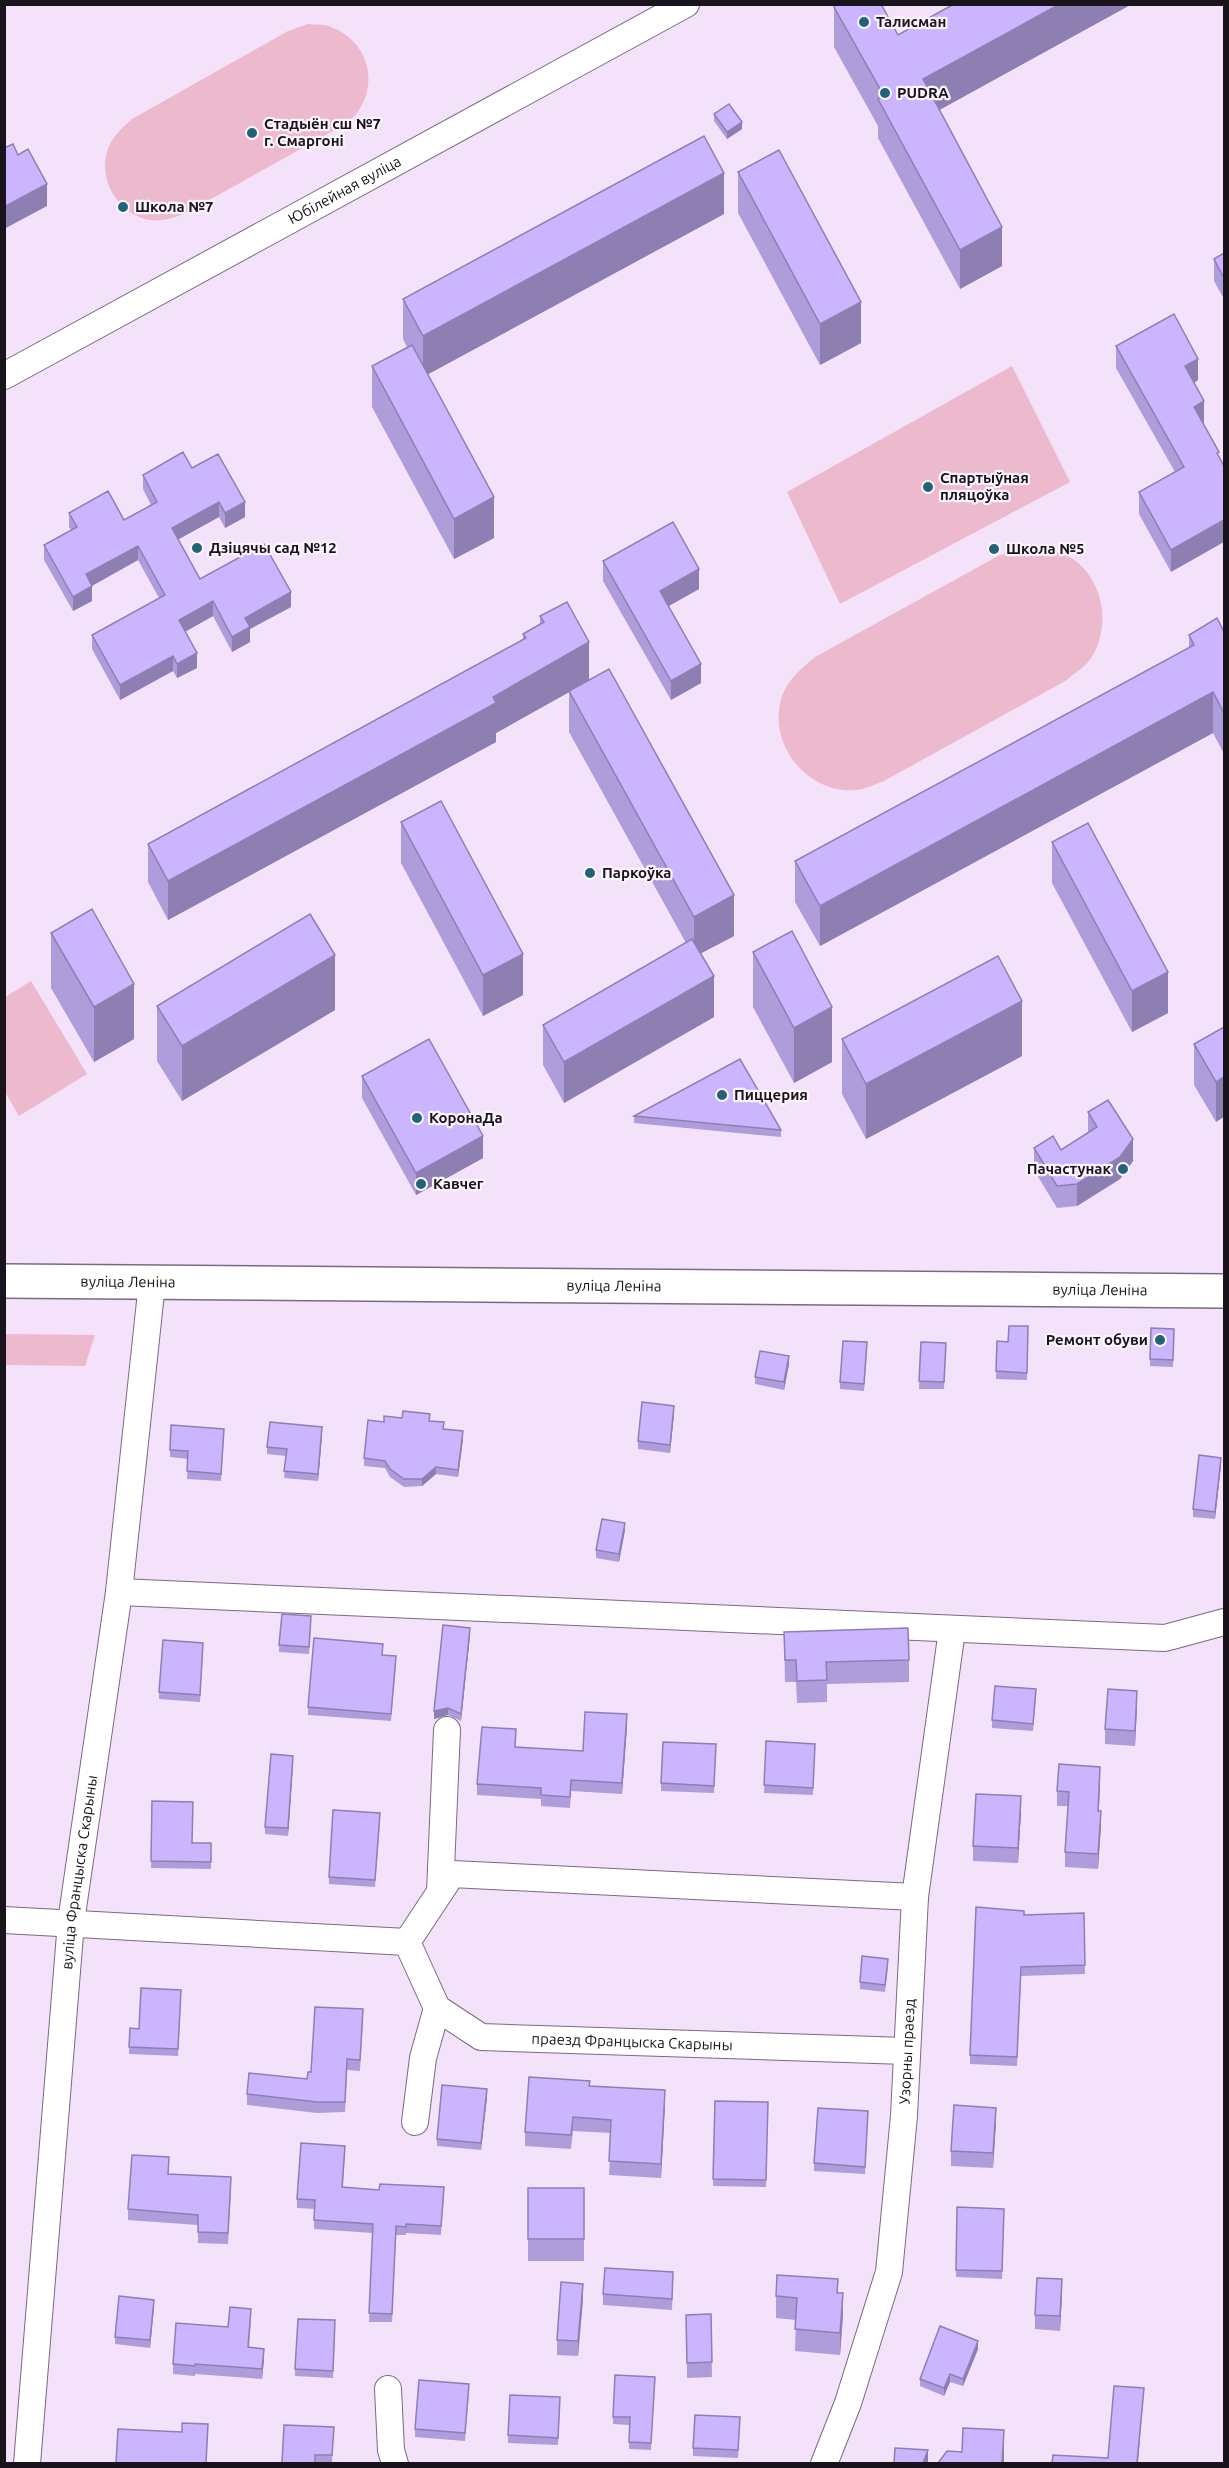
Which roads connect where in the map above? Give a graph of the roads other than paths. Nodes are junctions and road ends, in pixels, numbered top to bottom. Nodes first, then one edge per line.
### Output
1 (686, 4) edge
2 (4, 376) edge
3 (4, 1281) edge
4 (152, 1283) junction
5 (1224, 1291) edge
6 (119, 1592) junction
7 (1224, 1622) edge
8 (952, 1630) junction
9 (447, 1730) dead end
10 (440, 1892) junction
11 (915, 1897) junction
12 (4, 1920) edge
13 (71, 1922) junction
14 (407, 1942) junction
15 (437, 2008) junction
16 (906, 2051) junction
17 (415, 2122) dead end
18 (388, 2389) dead end
19 (27, 2463) edge
20 (394, 2463) edge
21 (824, 2463) edge

1 - 2 street, Юбілейная вуліца
3 - 4 main road, вуліца Леніна
4 - 5 main road, вуліца Леніна
4 - 6 street, вуліца Францыска Скарыны
6 - 8 street
6 - 13 street, вуліца Францыска Скарыны
7 - 8 street
8 - 11 street, Узорны праезд
9 - 10 street
10 - 11 street
10 - 14 street
11 - 16 street, Узорны праезд
12 - 13 street
13 - 14 street
13 - 19 street, вуліца Францыска Скарыны
14 - 15 street
15 - 16 street, праезд Францыска Скарыны
15 - 17 street
16 - 21 street, Узорны праезд
18 - 20 street

